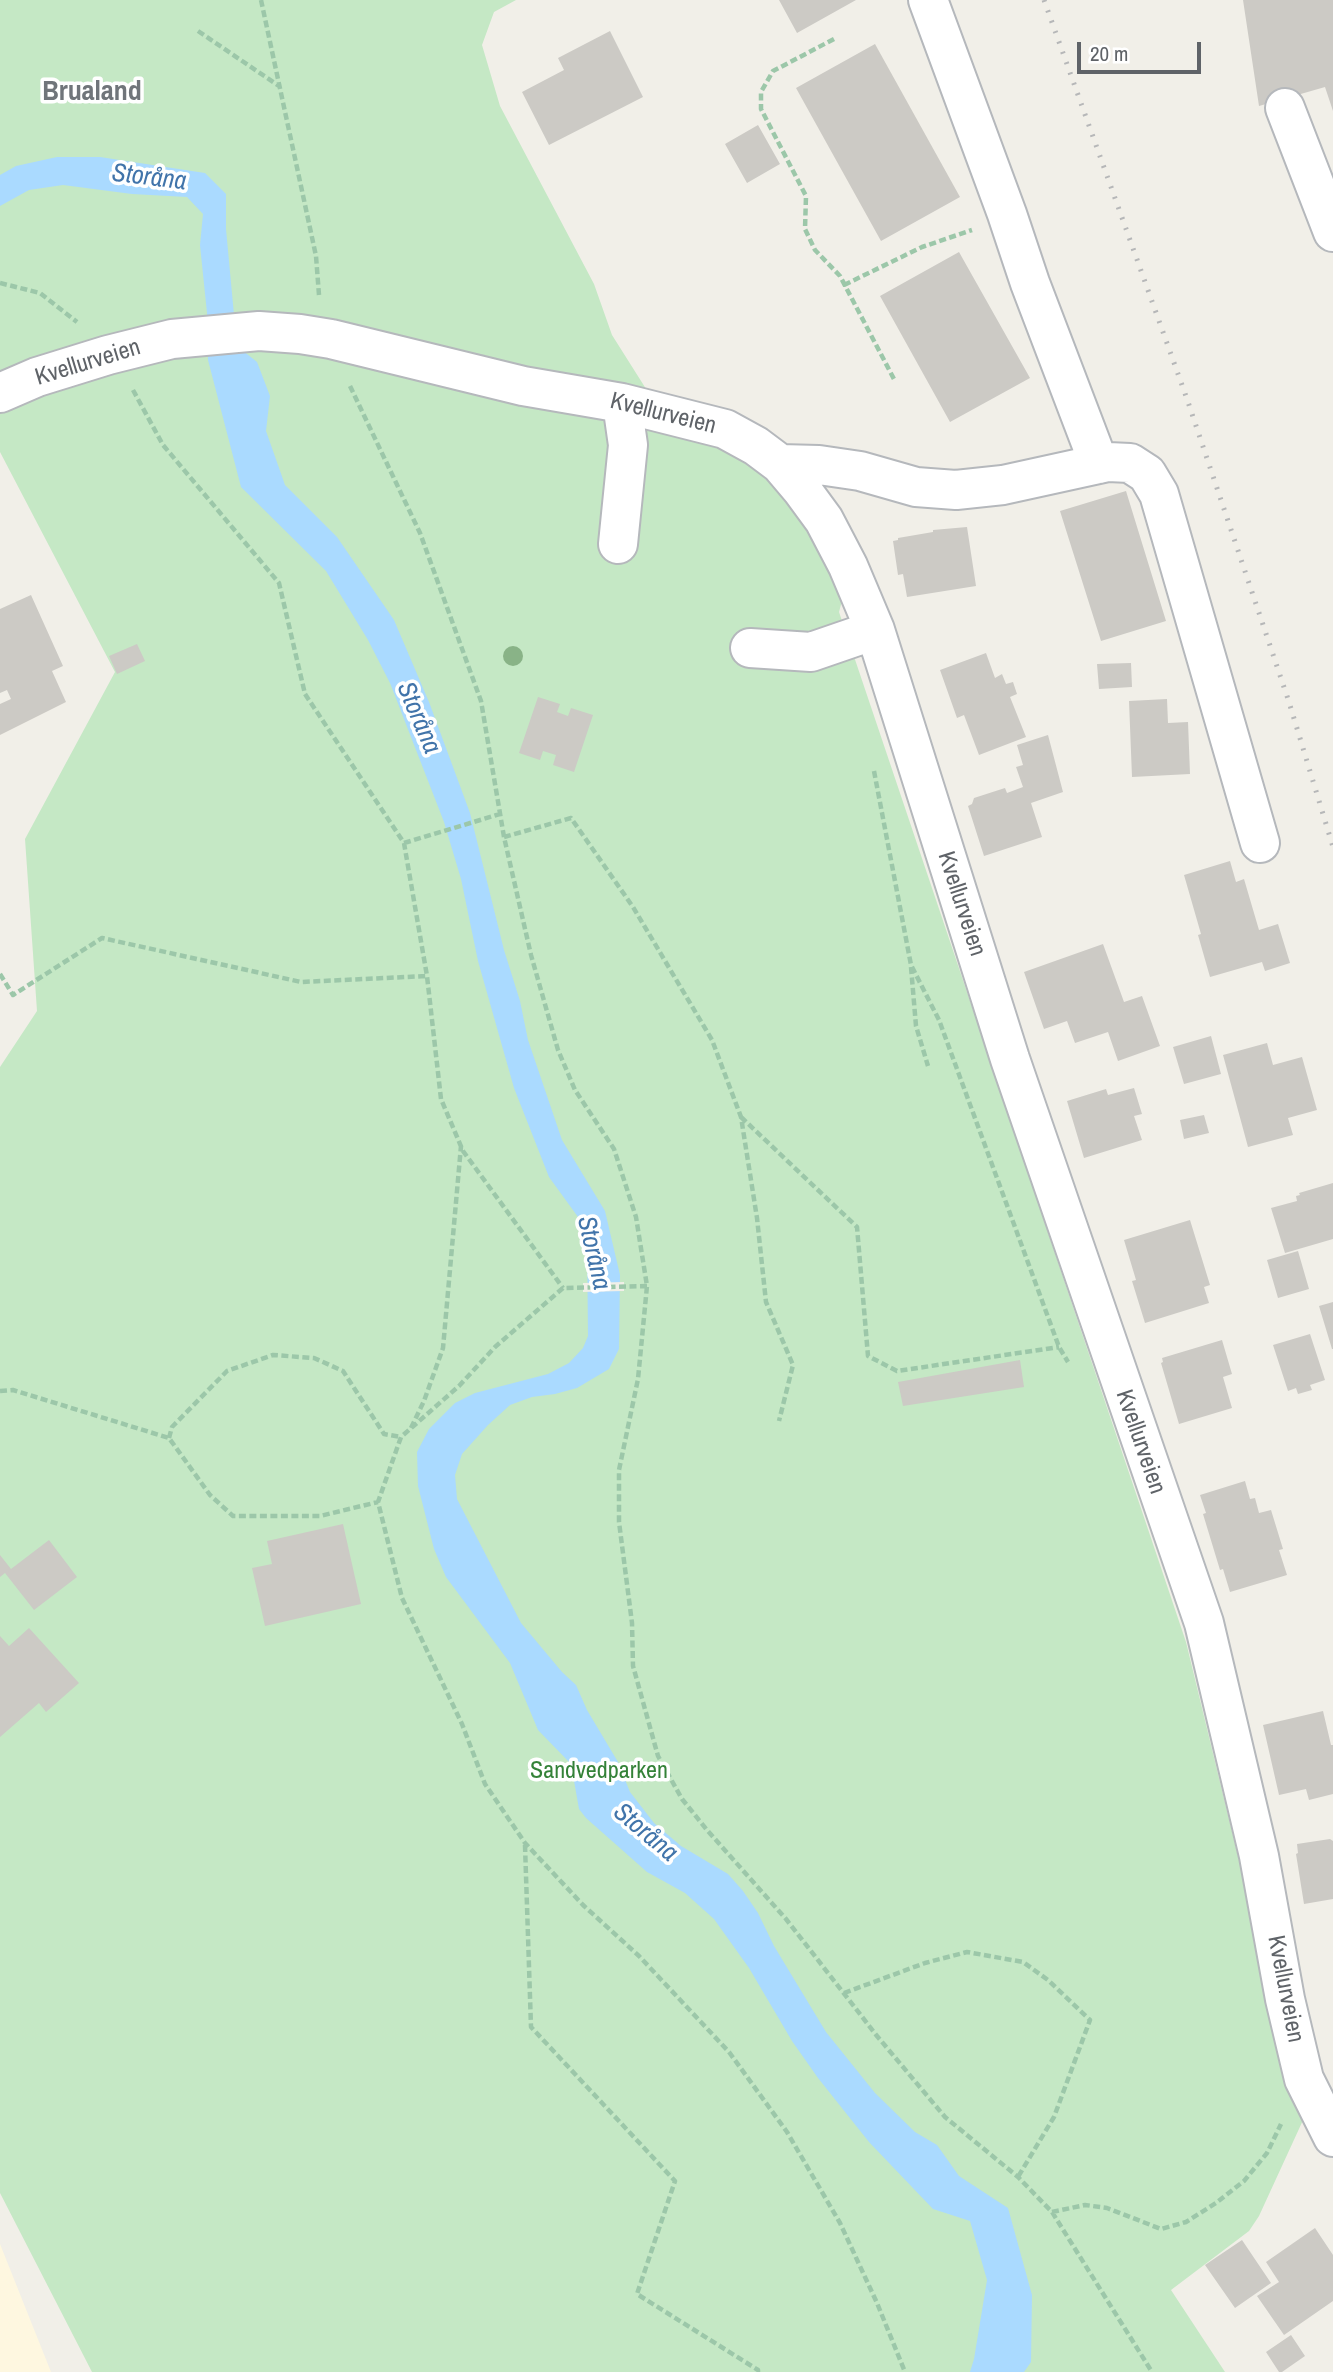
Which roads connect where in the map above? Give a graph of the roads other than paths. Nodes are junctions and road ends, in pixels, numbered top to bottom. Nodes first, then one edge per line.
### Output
1 (929, 0) edge
2 (1285, 108) dead end
3 (1333, 232) edge
4 (0, 393) edge
5 (622, 403) junction
6 (780, 464) junction
7 (1099, 464) junction
8 (618, 544) dead end
9 (875, 630) junction
10 (750, 648) dead end
11 (1260, 843) dead end
12 (1333, 2137) edge

1 - 7 street
2 - 3 street
4 - 5 street, Kvellurveien
5 - 6 street, Kvellurveien
5 - 8 street
6 - 7 street
6 - 9 street, Kvellurveien
7 - 11 street
9 - 10 street
9 - 12 street, Kvellurveien

